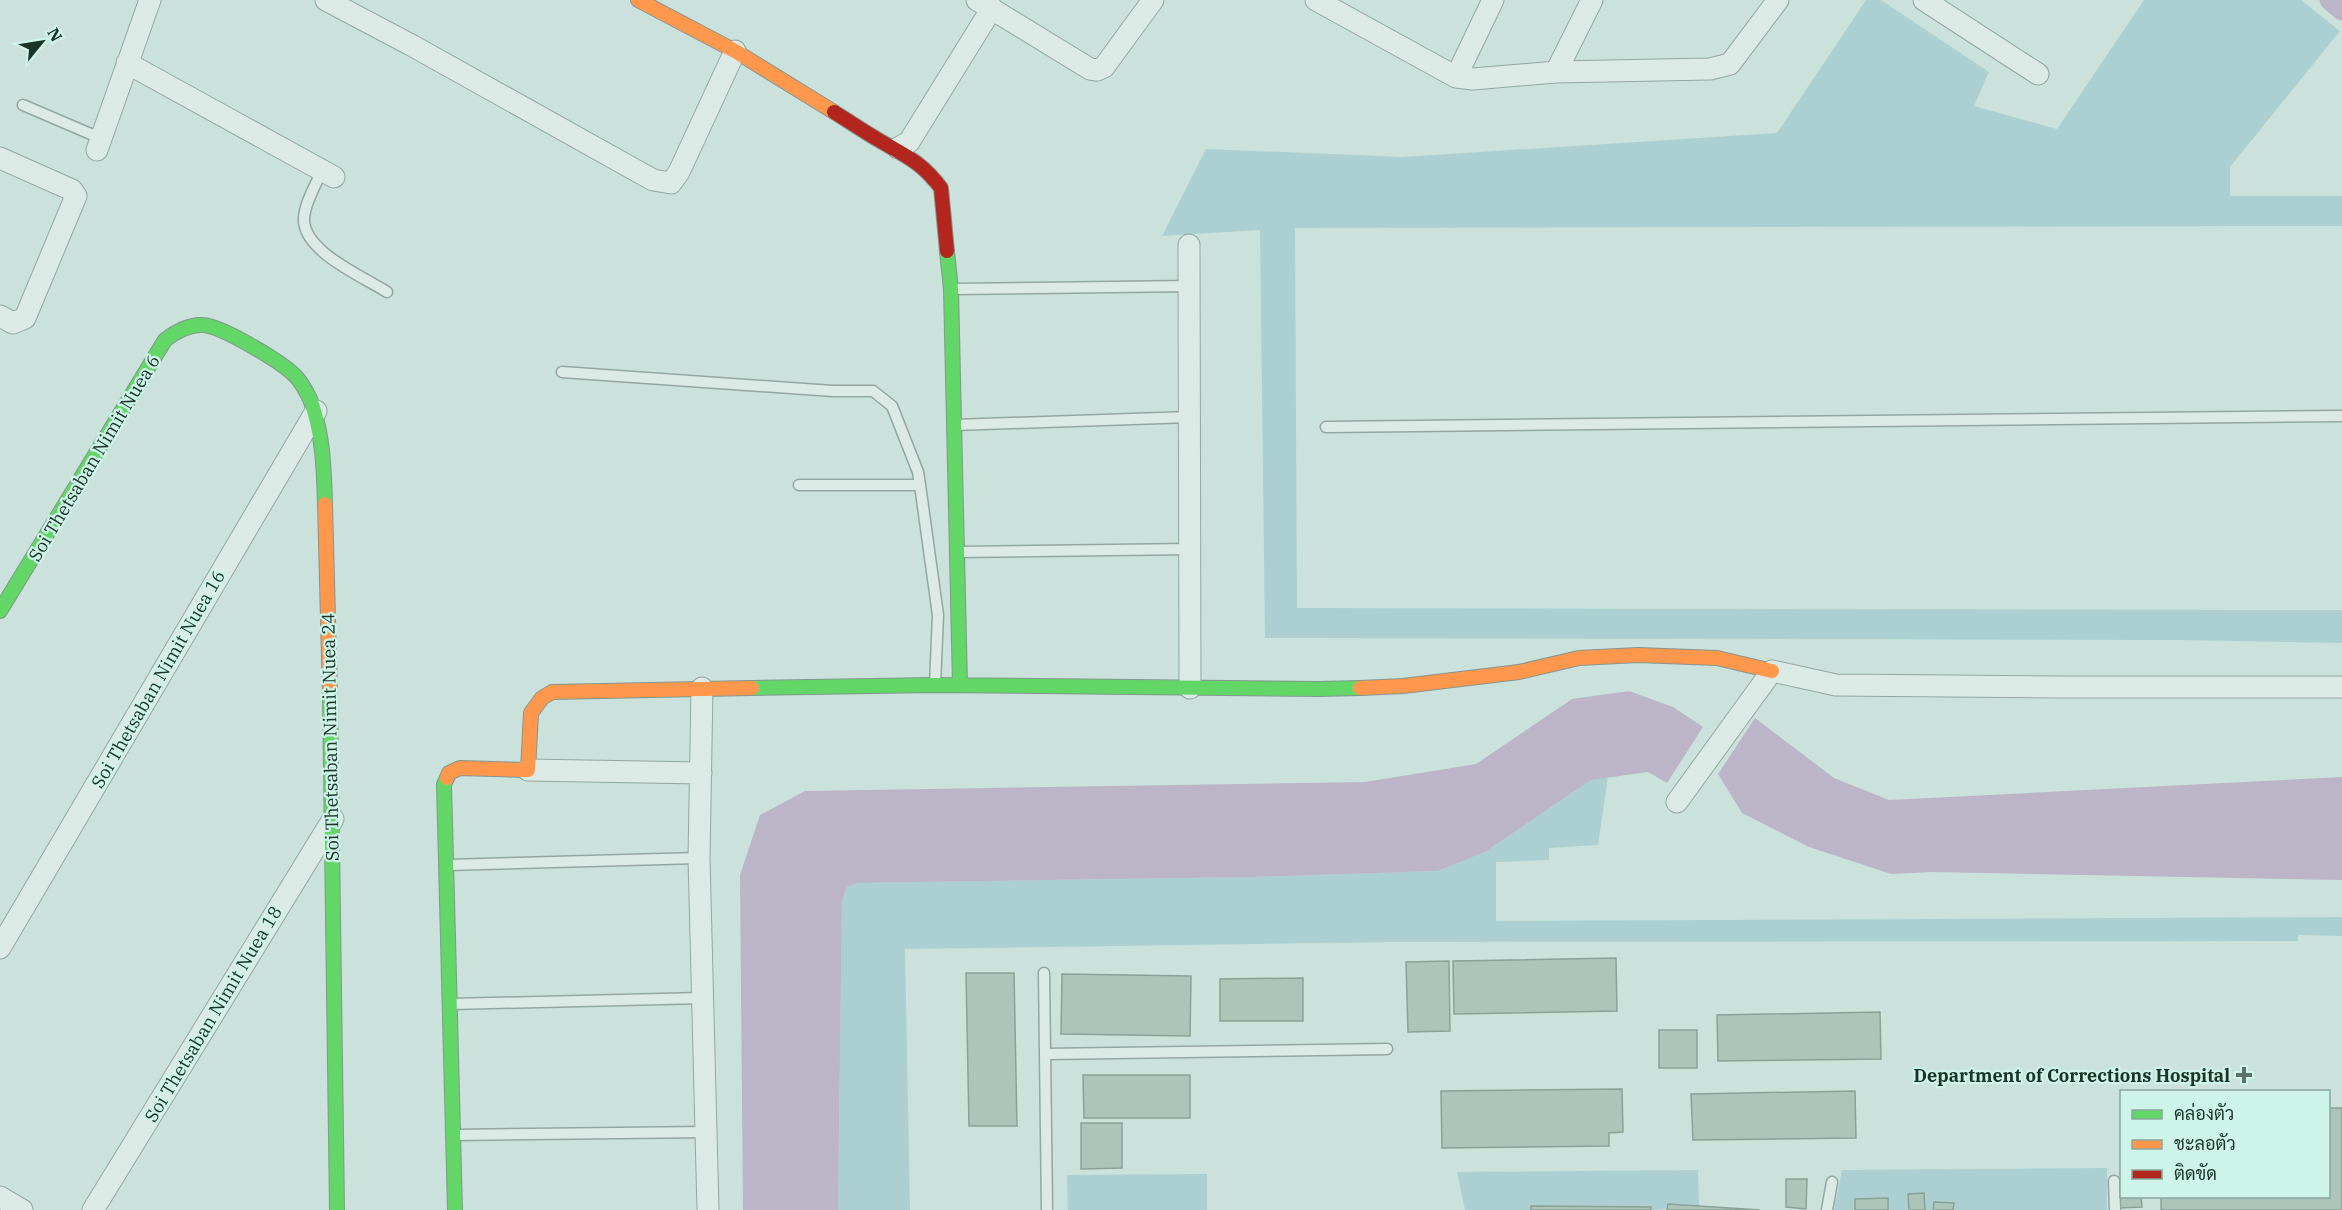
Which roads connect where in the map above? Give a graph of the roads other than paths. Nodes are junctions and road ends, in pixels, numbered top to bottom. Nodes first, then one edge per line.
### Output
1 (150, 0) edge
2 (326, 0) edge
3 (638, 0) edge
4 (1153, 0) edge
5 (1316, 0) edge
6 (1493, 0) edge
7 (1592, 0) edge
8 (1778, 0) edge
9 (1924, 0) edge
10 (985, 4) edge
11 (735, 51) junction
12 (127, 63) junction
13 (1556, 72) junction
14 (2038, 74) dead end
15 (1456, 77) junction
16 (22, 105) dead end
17 (98, 144) joint
18 (898, 148) junction
19 (0, 158) edge
20 (328, 174) joint
21 (1189, 245) dead end
22 (1190, 286) junction
23 (951, 289) junction
24 (387, 292) dead end
25 (0, 316) edge
26 (203, 325) joint
27 (562, 372) dead end
28 (316, 411) junction
29 (2342, 416) edge
30 (1190, 417) junction
31 (955, 425) junction
32 (1326, 427) dead end
33 (799, 485) dead end
34 (920, 485) junction
35 (1190, 549) junction
36 (957, 552) junction
37 (0, 611) edge
38 (1773, 671) junction
39 (935, 685) junction
40 (960, 686) junction
41 (2342, 687) edge
42 (702, 688) junction
43 (1190, 688) junction
44 (528, 770) junction
45 (701, 772) junction
46 (1677, 802) dead end
47 (333, 819) junction
48 (699, 858) junction
49 (447, 865) junction
50 (0, 948) edge
51 (1044, 973) dead end
52 (703, 998) junction
53 (450, 1004) junction
54 (1387, 1050) dead end
55 (1045, 1054) junction
56 (706, 1132) junction
57 (453, 1135) junction
58 (2114, 1181) dead end
59 (1832, 1182) dead end
60 (336, 1184) junction
61 (0, 1197) edge
62 (22, 1210) edge
63 (93, 1210) edge
64 (319, 1210) edge
65 (337, 1210) edge
66 (455, 1210) edge
67 (708, 1210) edge
68 (1047, 1210) edge
69 (1827, 1210) edge
70 (2115, 1210) edge

1 - 12 street
2 - 11 street
3 - 11 street
4 - 10 street
5 - 15 street
6 - 15 street
7 - 13 street
8 - 13 street
9 - 14 street
10 - 18 street
11 - 18 street
12 - 17 street
12 - 20 street
13 - 15 street
16 - 17 lane
18 - 23 street
19 - 25 street
20 - 24 lane
21 - 22 street
22 - 23 lane
22 - 30 street
23 - 31 street
26 - 28 street, Soi Thetsaban Nimit Nuea 24
26 - 37 street, Soi Thetsaban Nimit Nuea 6
27 - 34 lane
28 - 47 street, Soi Thetsaban Nimit Nuea 24
28 - 50 street, Soi Thetsaban Nimit Nuea 16
29 - 32 lane
30 - 31 lane
30 - 35 street
31 - 36 street
33 - 34 lane
34 - 39 lane
35 - 36 lane
35 - 43 street
36 - 40 street
38 - 41 street
38 - 43 street
38 - 46 street
39 - 40 street
39 - 42 street
40 - 43 street
42 - 44 street
42 - 45 street
44 - 45 street
44 - 49 street
45 - 48 street
47 - 60 street, Soi Thetsaban Nimit Nuea 24
47 - 63 street, Soi Thetsaban Nimit Nuea 18
48 - 49 lane
48 - 52 street
49 - 53 street
51 - 55 lane
52 - 53 lane
52 - 56 street
53 - 57 street
54 - 55 lane
55 - 68 lane
56 - 57 lane
56 - 67 street
57 - 66 street
58 - 70 lane
59 - 69 lane
60 - 64 street
60 - 65 street, Soi Thetsaban Nimit Nuea 24
61 - 62 street

